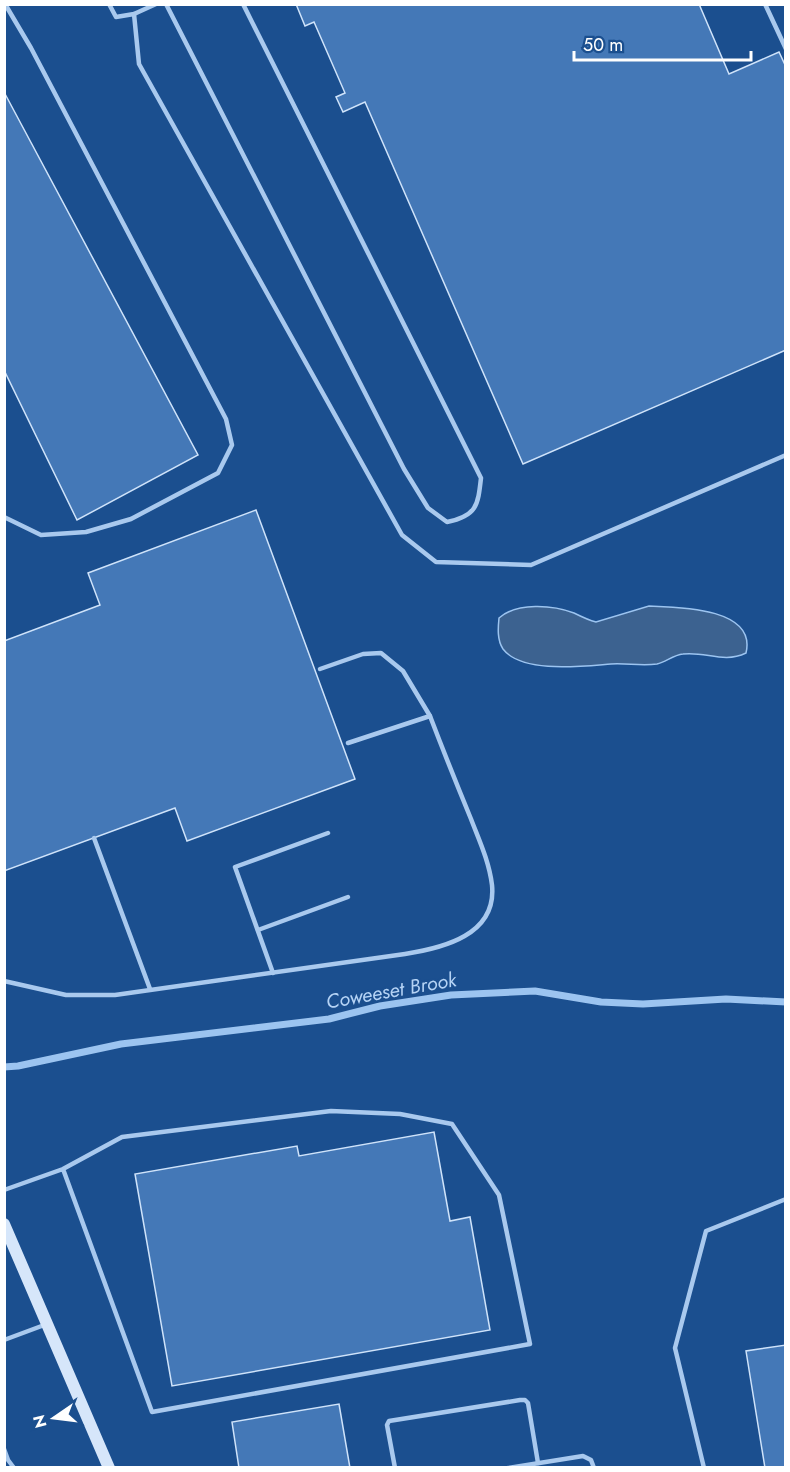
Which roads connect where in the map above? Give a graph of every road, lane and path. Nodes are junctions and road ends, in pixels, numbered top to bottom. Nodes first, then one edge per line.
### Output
1 (5, 4) edge
2 (109, 4) edge
3 (156, 4) edge
4 (166, 4) edge
5 (243, 4) edge
6 (765, 4) edge
7 (134, 14) junction
8 (786, 50) edge
9 (786, 454) edge
10 (4, 517) edge
11 (320, 669) dead end
12 (430, 716) junction
13 (348, 743) dead end
14 (327, 833) dead end
15 (94, 838) dead end
16 (348, 897) dead end
17 (258, 930) junction
18 (273, 972) junction
19 (4, 981) edge
20 (150, 989) junction
21 (63, 1169) junction
22 (4, 1190) edge
23 (786, 1199) edge
24 (4, 1224) edge
25 (48, 1324) junction
26 (4, 1340) edge
27 (4, 1449) edge
28 (538, 1463) junction
29 (14, 1467) edge
30 (110, 1467) edge
31 (395, 1467) edge
32 (508, 1467) edge
33 (594, 1467) edge
34 (704, 1467) edge

1 - 10 lane
2 - 7 lane
3 - 7 lane
4 - 5 lane
6 - 8 lane
7 - 9 lane
11 - 12 lane
12 - 13 lane
12 - 18 lane
14 - 17 lane
15 - 20 lane
16 - 17 lane
17 - 18 lane
18 - 20 lane
19 - 20 lane
21 - 21 lane
21 - 22 lane
23 - 34 lane
24 - 25 main road
25 - 26 lane
25 - 30 main road
27 - 29 lane
28 - 31 lane
28 - 32 lane
28 - 33 lane

